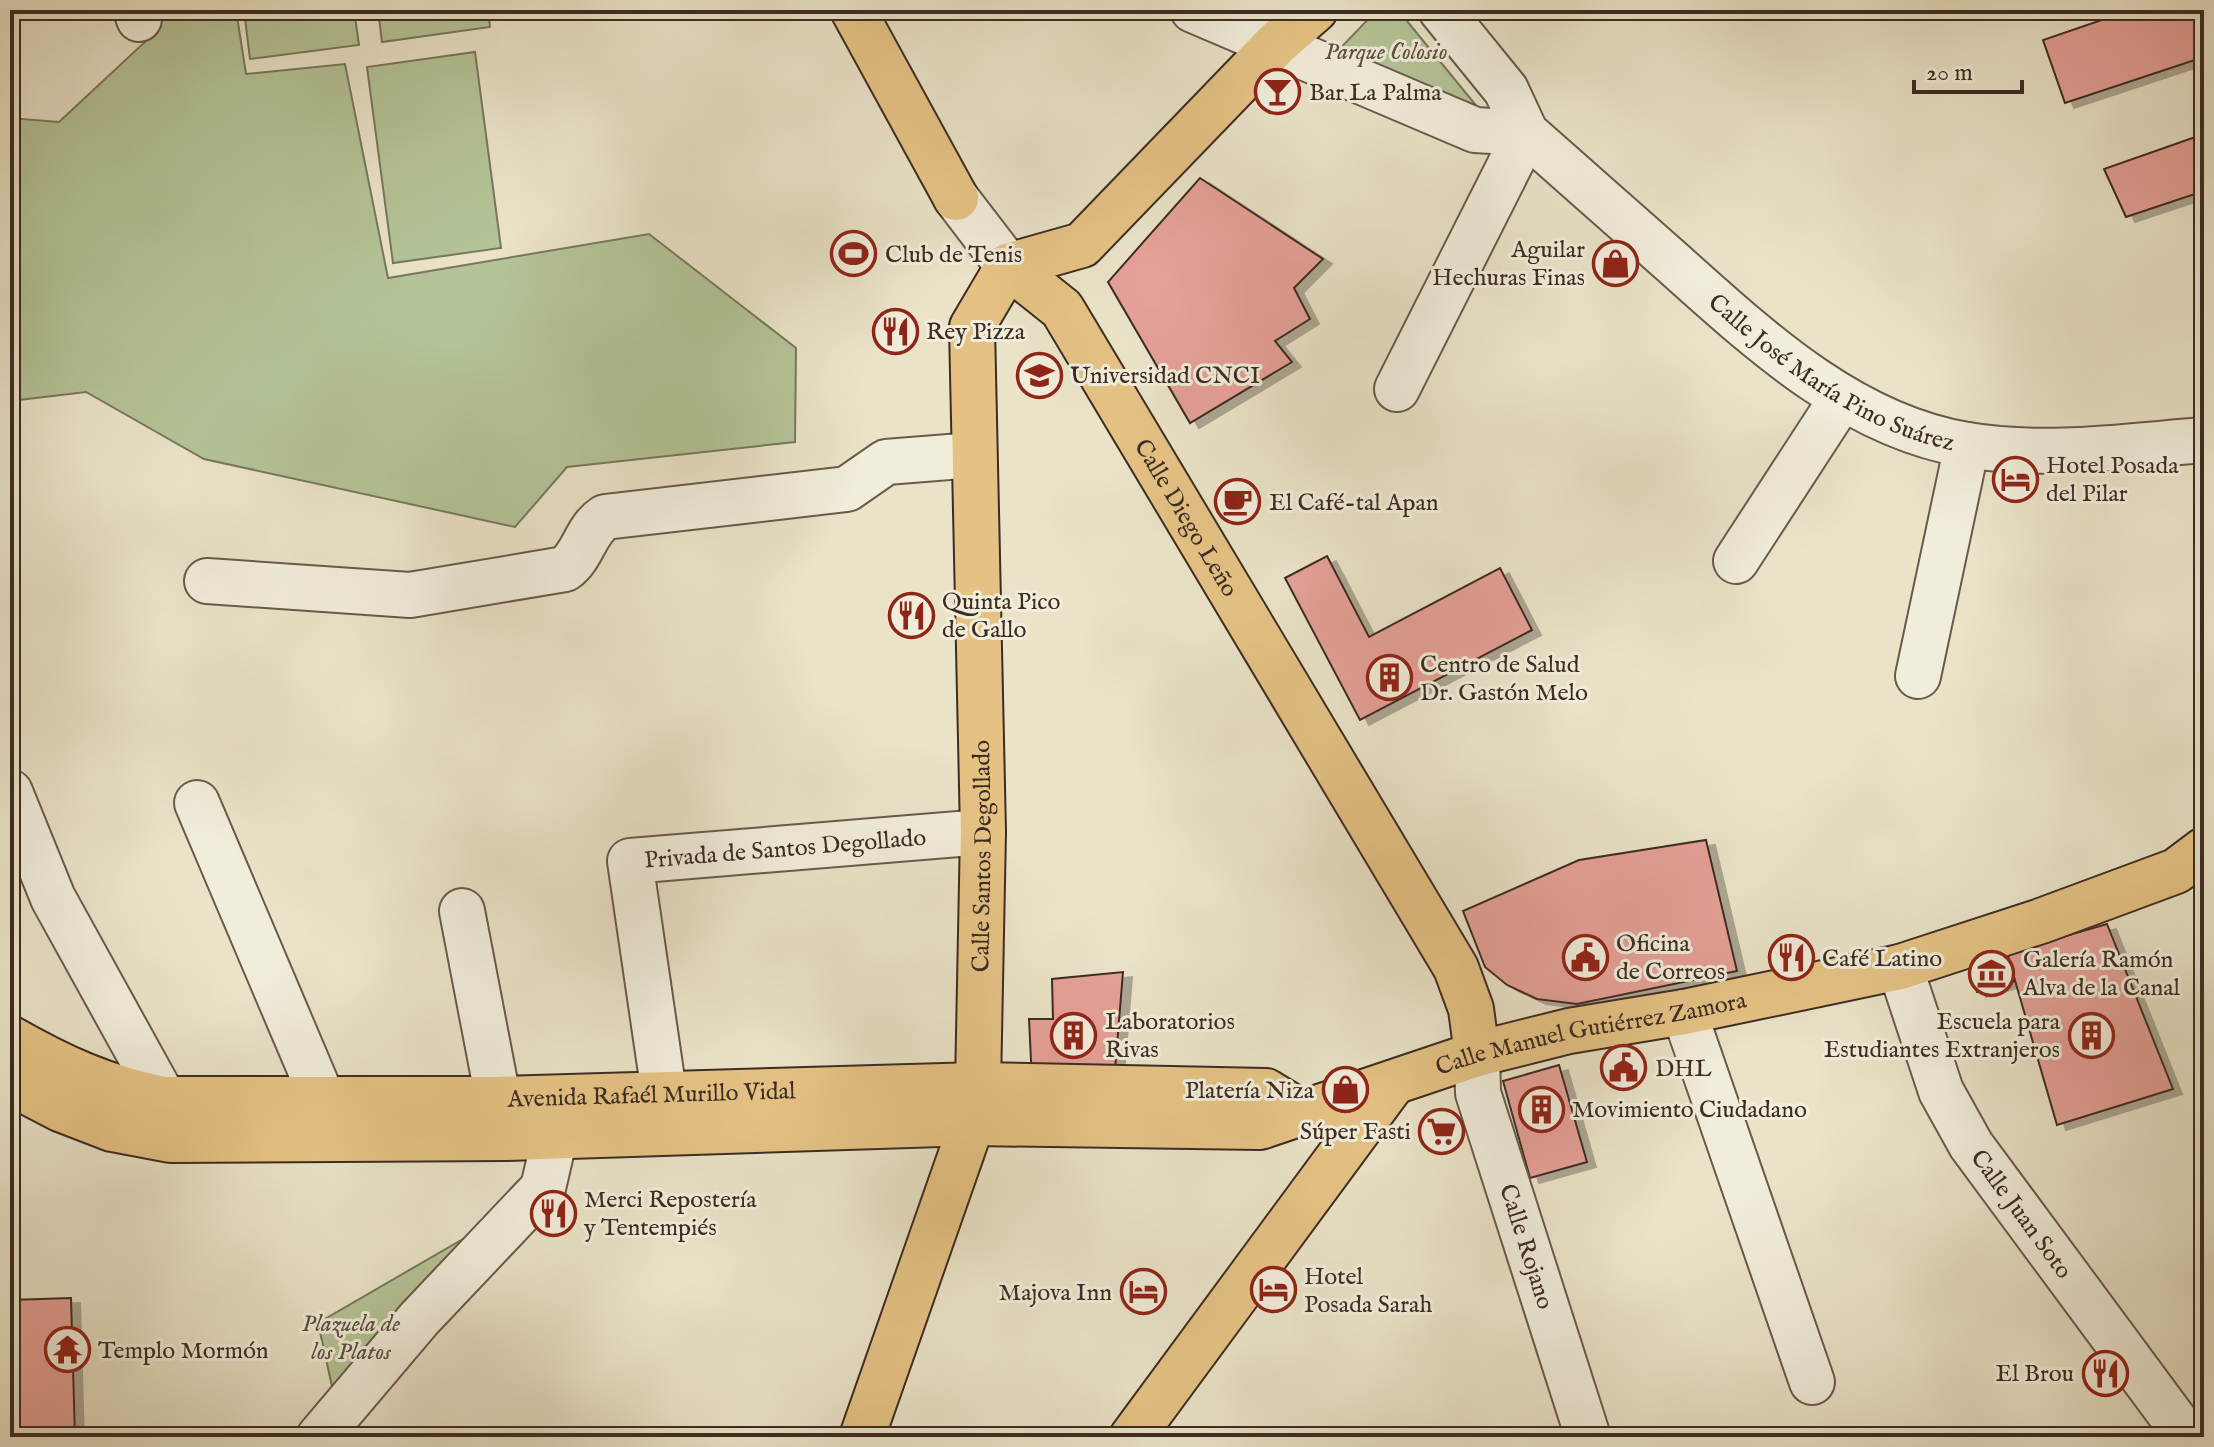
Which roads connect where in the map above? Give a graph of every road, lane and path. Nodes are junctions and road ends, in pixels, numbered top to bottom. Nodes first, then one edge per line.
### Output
1 (853, 10) edge
2 (1193, 10) edge
3 (1315, 10) edge
4 (1441, 10) edge
5 (1276, 44) junction
6 (1526, 133) junction
7 (956, 198) joint
8 (1008, 266) junction
9 (1397, 389) dead end
10 (1842, 398) junction
11 (2204, 440) edge
12 (1967, 445) junction
13 (974, 455) junction
14 (1736, 561) dead end
15 (207, 581) dead end
16 (1918, 676) dead end
17 (10, 794) edge
18 (197, 803) dead end
19 (983, 832) junction
20 (2204, 850) edge
21 (462, 911) dead end
22 (1900, 967) junction
23 (1684, 1012) junction
24 (10, 1038) edge
25 (1477, 1054) junction
26 (10, 1083) edge
27 (1393, 1083) junction
28 (664, 1093) junction
29 (164, 1099) junction
30 (323, 1100) junction
31 (975, 1104) junction
32 (554, 1117) junction
33 (501, 1118) junction
34 (1812, 1382) dead end
35 (319, 1437) edge
36 (862, 1437) edge
37 (1132, 1437) edge
38 (1588, 1437) edge
39 (2187, 1437) edge

1 - 7 main road, Calle Diego Leño
2 - 5 street
3 - 5 main road
4 - 6 street, Calle José María Pino Suárez
5 - 6 street
5 - 8 main road
6 - 9 street
6 - 10 street, Calle José María Pino Suárez
7 - 8 street, Calle Diego Leño
8 - 13 main road, Calle Santos Degollado
8 - 25 main road, Calle Diego Leño
10 - 12 street, Calle José María Pino Suárez
10 - 14 street
11 - 12 street, Calle José María Pino Suárez
12 - 16 street
13 - 15 street
13 - 19 main road, Calle Santos Degollado
17 - 29 street
18 - 30 street
19 - 28 street, Privada de Santos Degollado
19 - 31 main road, Calle Santos Degollado
20 - 22 main road, Calle Manuel Gutiérrez Zamora
21 - 33 street
22 - 23 main road, Calle Manuel Gutiérrez Zamora
22 - 39 street, Calle Juan Soto
23 - 25 main road, Calle Manuel Gutiérrez Zamora
23 - 34 street
24 - 29 main road, Avenida Rafaél Murillo Vidal
25 - 27 main road, Calle Manuel Gutiérrez Zamora
25 - 38 street, Calle Rojano
26 - 33 main road, Avenida Rafaél Murillo Vidal
27 - 31 main road, Avenida Rafaél Murillo Vidal
27 - 37 main road
28 - 31 main road, Avenida Rafaél Murillo Vidal
28 - 32 main road, Avenida Rafaél Murillo Vidal
29 - 30 main road, Avenida Rafaél Murillo Vidal
30 - 33 main road, Avenida Rafaél Murillo Vidal
31 - 32 main road, Avenida Rafaél Murillo Vidal
31 - 36 main road, Calle Santos Degollado
32 - 33 main road, Avenida Rafaél Murillo Vidal
32 - 35 street

